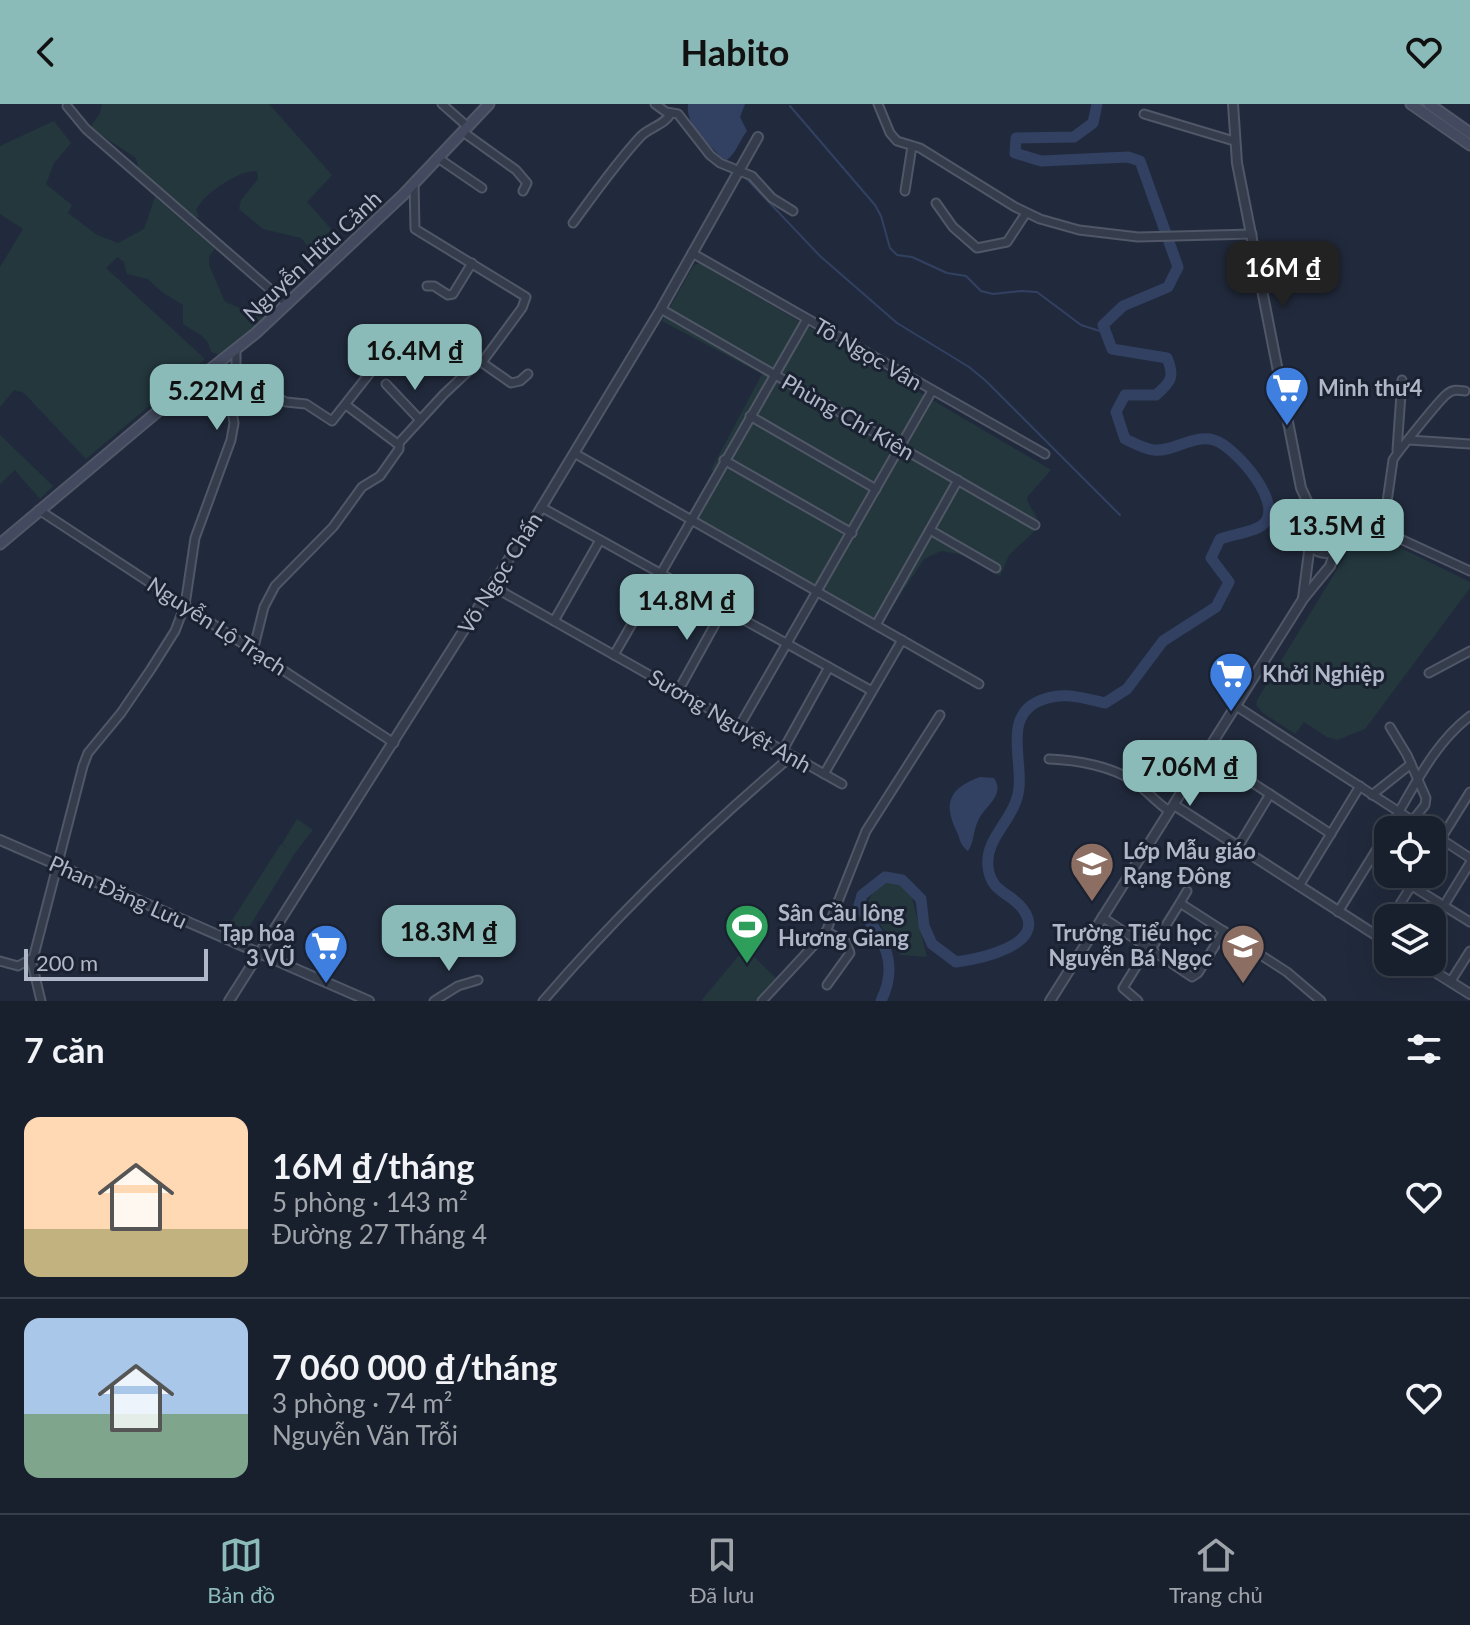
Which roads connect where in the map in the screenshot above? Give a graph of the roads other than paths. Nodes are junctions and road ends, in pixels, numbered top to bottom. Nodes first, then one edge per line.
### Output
1 (442, 104) edge
2 (489, 104) edge
3 (655, 104) edge
4 (878, 104) edge
5 (1233, 104) edge
6 (1411, 104) edge
7 (1429, 104) edge
8 (67, 106) edge
9 (671, 113) junction
10 (1144, 114) dead end
11 (465, 130) junction
12 (1470, 133) edge
13 (758, 137) dead end
14 (1234, 141) junction
15 (1470, 145) edge
16 (912, 146) junction
17 (438, 158) junction
18 (739, 170) junction
19 (414, 182) junction
20 (482, 188) dead end
21 (523, 191) dead end
22 (905, 191) dead end
23 (936, 203) dead end
24 (793, 211) dead end
25 (1026, 213) junction
26 (573, 223) dead end
27 (1252, 234) junction
28 (692, 253) junction
29 (472, 263) junction
30 (427, 286) dead end
31 (287, 304) junction
32 (661, 309) junction
33 (807, 319) junction
34 (236, 350) junction
35 (450, 351) dead end
36 (478, 364) junction
37 (373, 369) dead end
38 (528, 374) dead end
39 (774, 375) junction
40 (236, 379) junction
41 (1402, 380) dead end
42 (386, 384) dead end
43 (932, 391) junction
44 (1465, 391) dead end
45 (346, 405) junction
46 (750, 416) junction
47 (420, 420) junction
48 (1409, 440) junction
49 (1470, 444) edge
50 (399, 445) junction
51 (901, 446) junction
52 (1397, 451) junction
53 (574, 453) junction
54 (1045, 454) dead end
55 (724, 460) junction
56 (958, 480) junction
57 (876, 489) junction
58 (541, 507) junction
59 (39, 510) junction
60 (1315, 518) junction
61 (691, 520) junction
62 (1035, 525) dead end
63 (1343, 525) junction
64 (930, 530) junction
65 (1383, 530) junction
66 (852, 533) junction
67 (600, 540) junction
68 (0, 544) edge
69 (1310, 544) junction
70 (1335, 551) junction
71 (996, 568) dead end
72 (1470, 571) edge
73 (660, 573) junction
74 (492, 586) junction
75 (818, 592) junction
76 (1303, 599) junction
77 (185, 605) junction
78 (724, 608) junction
79 (554, 621) junction
80 (876, 625) junction
81 (902, 640) junction
82 (788, 644) junction
83 (253, 651) junction
84 (1470, 651) edge
85 (614, 655) junction
86 (829, 667) junction
87 (1429, 673) dead end
88 (979, 684) dead end
89 (678, 691) junction
90 (872, 691) junction
91 (1236, 706) junction
92 (940, 715) dead end
93 (1470, 716) edge
94 (740, 725) junction
95 (1390, 727) dead end
96 (394, 743) junction
97 (783, 750) junction
98 (1207, 753) junction
99 (788, 759) dead end
100 (1049, 759) dead end
101 (1411, 764) junction
102 (824, 774) junction
103 (1418, 781) junction
104 (842, 784) dead end
105 (1360, 786) junction
106 (1470, 792) edge
107 (1270, 794) junction
108 (1372, 795) junction
109 (1171, 808) junction
110 (1399, 812) junction
111 (1397, 816) edge
112 (1406, 816) edge
113 (1416, 816) edge
114 (1446, 830) edge
115 (1331, 834) junction
116 (0, 840) edge
117 (1446, 843) edge
118 (1238, 847) junction
119 (1374, 853) edge
120 (1470, 860) edge
121 (58, 865) junction
122 (1299, 886) junction
123 (1416, 888) edge
124 (1187, 891) dead end
125 (1180, 903) junction
126 (1444, 904) joint
127 (1446, 905) edge
128 (1338, 912) junction
129 (1102, 917) junction
130 (1470, 922) edge
131 (826, 931) junction
132 (1224, 931) junction
133 (1374, 934) edge
134 (1149, 950) junction
135 (1470, 951) edge
136 (258, 953) junction
137 (33, 958) junction
138 (0, 961) edge
139 (1443, 976) edge
140 (478, 980) dead end
141 (1451, 981) junction
142 (827, 985) dead end
143 (1470, 994) edge
144 (41, 1001) edge
145 (229, 1001) edge
146 (369, 1001) edge
147 (434, 1001) edge
148 (543, 1001) edge
149 (762, 1001) edge
150 (1050, 1001) edge
151 (1138, 1001) edge
152 (1321, 1001) edge

1 - 11 street
2 - 11 main road, Nguyễn Hữu Cảnh
3 - 9 street
4 - 16 street
5 - 14 street
6 - 15 main road
7 - 12 main road
8 - 31 street
9 - 18 street
9 - 26 street
10 - 14 street
11 - 17 main road, Nguyễn Hữu Cảnh
11 - 21 street
13 - 18 street, Võ Ngọc Chấn
14 - 27 street
16 - 22 street
16 - 25 street
17 - 19 main road, Nguyễn Hữu Cảnh
17 - 20 street
18 - 24 street
18 - 28 street, Võ Ngọc Chấn
19 - 29 street
19 - 31 main road, Nguyễn Hữu Cảnh
23 - 25 street
25 - 27 street
27 - 60 street
28 - 32 street, Võ Ngọc Chấn
28 - 33 street, Tô Ngọc Vân
29 - 30 street
29 - 36 street
31 - 34 main road, Nguyễn Hữu Cảnh
32 - 39 street, Phùng Chí Kiên
32 - 53 street, Võ Ngọc Chấn
33 - 39 street
33 - 43 street, Tô Ngọc Vân
34 - 40 street
34 - 59 main road, Nguyễn Hữu Cảnh
35 - 36 street
36 - 38 street
36 - 47 street
37 - 45 street
39 - 46 street
39 - 51 street, Phùng Chí Kiên
40 - 45 street
40 - 77 street
41 - 52 street
42 - 47 street
43 - 51 street
43 - 54 street, Tô Ngọc Vân
44 - 48 street
45 - 50 street
46 - 55 street
46 - 57 street
47 - 50 street
48 - 49 street
48 - 52 street
50 - 83 street
51 - 56 street, Phùng Chí Kiên
51 - 57 street
52 - 65 street
53 - 58 street, Võ Ngọc Chấn
53 - 61 street
55 - 61 street
55 - 66 street
56 - 62 street, Phùng Chí Kiên
56 - 64 street
57 - 66 street
58 - 67 street
58 - 74 street, Võ Ngọc Chấn
59 - 68 main road, Nguyễn Hữu Cảnh
59 - 77 street, Nguyễn Lộ Trạch
60 - 63 street
60 - 69 street
61 - 73 street
61 - 75 street
63 - 65 street
63 - 70 street
64 - 71 street
64 - 80 street
65 - 72 street
66 - 75 street
67 - 73 street
67 - 79 street
69 - 70 street
69 - 76 street
70 - 76 street
73 - 78 street
73 - 85 street
74 - 79 street, Sương Nguyệt Anh
74 - 96 street, Võ Ngọc Chấn
75 - 80 street
75 - 82 street
76 - 91 street
77 - 83 street, Nguyễn Lộ Trạch
77 - 121 street
78 - 82 street
78 - 89 street
79 - 85 street, Sương Nguyệt Anh
80 - 81 street
81 - 88 street
81 - 90 street
82 - 86 street
82 - 94 street
83 - 96 street, Nguyễn Lộ Trạch
84 - 87 street
85 - 89 street, Sương Nguyệt Anh
86 - 90 street
86 - 97 street
89 - 94 street, Sương Nguyệt Anh
90 - 102 street
91 - 98 street
91 - 105 street
92 - 131 street
93 - 103 street
94 - 97 street, Sương Nguyệt Anh
95 - 101 street
96 - 136 street, Võ Ngọc Chấn
97 - 102 street, Sương Nguyệt Anh
98 - 107 street
98 - 109 street
99 - 148 street
100 - 109 street
101 - 103 street
101 - 108 street
102 - 104 street, Sương Nguyệt Anh
103 - 110 street
103 - 113 street
105 - 108 street
105 - 115 street
106 - 114 street
107 - 115 street
107 - 118 street
108 - 110 street
109 - 118 street
109 - 129 street
110 - 111 street
110 - 112 street
115 - 122 street
116 - 121 street, Phan Đăng Lưu
117 - 120 street
118 - 122 street
119 - 128 street
120 - 126 street
121 - 136 street, Phan Đăng Lưu
121 - 137 street
122 - 128 street
123 - 126 street
124 - 125 street
125 - 132 street
125 - 134 street
127 - 130 street
128 - 133 street
129 - 134 street
129 - 150 street
131 - 142 street
131 - 149 street
132 - 134 street
132 - 152 street
134 - 151 street
135 - 141 street
136 - 145 street, Võ Ngọc Chấn
136 - 146 street, Phan Đăng Lưu
137 - 138 street
137 - 144 street
139 - 141 street
140 - 147 street
141 - 143 street

